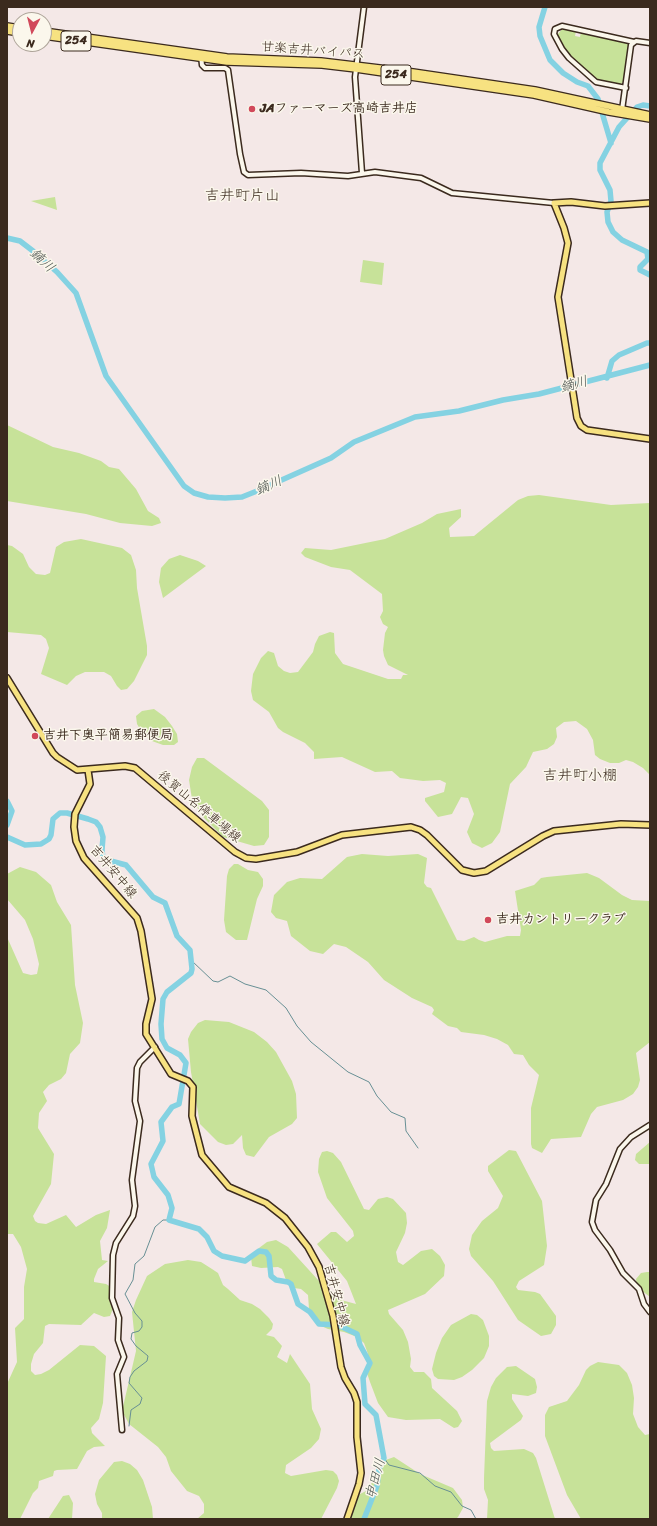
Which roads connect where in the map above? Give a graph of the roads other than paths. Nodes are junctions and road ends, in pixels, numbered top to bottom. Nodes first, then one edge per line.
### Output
1 (364, 7) edge
2 (52, 32) edge
3 (52, 37) edge
4 (634, 42) junction
5 (650, 43) edge
6 (201, 56) junction
7 (356, 67) junction
8 (626, 88) junction
9 (625, 112) junction
10 (650, 115) edge
11 (638, 116) junction
12 (650, 119) edge
13 (362, 173) junction
14 (554, 203) junction
15 (650, 203) edge
16 (650, 439) edge
17 (7, 678) edge
18 (88, 770) junction
19 (650, 825) edge
20 (155, 1047) junction
21 (650, 1125) edge
22 (650, 1312) edge
23 (122, 1430) dead end
24 (347, 1519) edge

1 - 7 street
2 - 6 highway, 甘楽吉井バイパス / 254
3 - 6 highway, 甘楽吉井バイパス / 254
4 - 5 street
4 - 8 street
4 - 8 street
6 - 7 highway, 甘楽吉井バイパス / 254
6 - 13 street
7 - 9 highway, 甘楽吉井バイパス / 254
7 - 13 street
8 - 9 street
9 - 11 highway, 甘楽吉井バイパス / 254
10 - 11 highway, 甘楽吉井バイパス / 254
11 - 12 highway, 甘楽吉井バイパス / 254
13 - 14 street
14 - 15 main road
14 - 16 main road
17 - 18 main road
18 - 19 main road, 後賀山名停車場線
18 - 20 main road, 吉井安中線
20 - 23 street
20 - 24 main road, 吉井安中線
21 - 22 street

